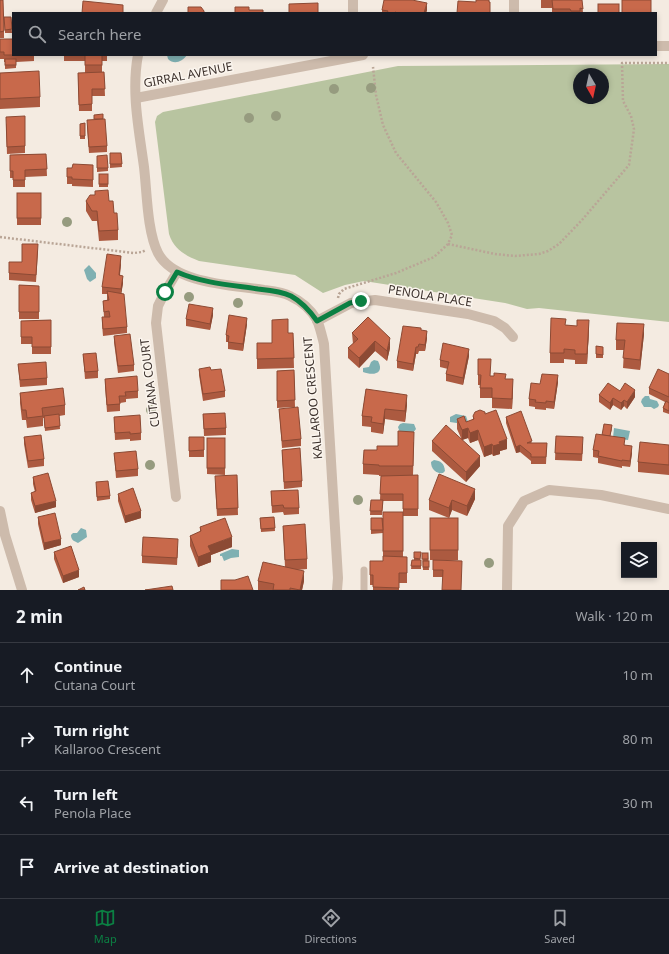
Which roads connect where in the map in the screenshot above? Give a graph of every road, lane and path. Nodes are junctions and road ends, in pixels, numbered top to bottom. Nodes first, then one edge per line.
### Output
1 (163, 0) edge
2 (353, 0) edge
3 (514, 0) edge
4 (157, 12) edge
5 (353, 12) edge
6 (514, 12) edge
7 (657, 46) edge
8 (669, 46) edge
9 (138, 56) edge
10 (353, 56) edge
11 (669, 63) edge
12 (373, 67) dead end
13 (136, 98) junction
14 (0, 237) edge
15 (155, 244) junction
16 (448, 244) junction
17 (177, 272) junction
18 (339, 309) junction
19 (317, 321) junction
20 (513, 337) dead end
21 (176, 496) dead end
22 (669, 510) edge
23 (0, 511) edge
24 (364, 570) dead end
25 (22, 590) edge
26 (337, 590) edge
27 (364, 590) edge
28 (508, 590) edge

1 - 4 street
2 - 5 street
3 - 6 street
7 - 8 street
9 - 13 street, KALLAROO CRESCENT
10 - 13 street, GIRRAL AVENUE
11 - 16 path
12 - 16 path
13 - 15 street, KALLAROO CRESCENT
14 - 15 path
15 - 17 street, KALLAROO CRESCENT
16 - 18 path
17 - 19 street, KALLAROO CRESCENT
17 - 21 street, CUTANA COURT
18 - 19 street, PENOLA PLACE
18 - 20 street, PENOLA PLACE
19 - 26 street, KALLAROO CRESCENT
22 - 28 street
23 - 25 street
24 - 27 lane

